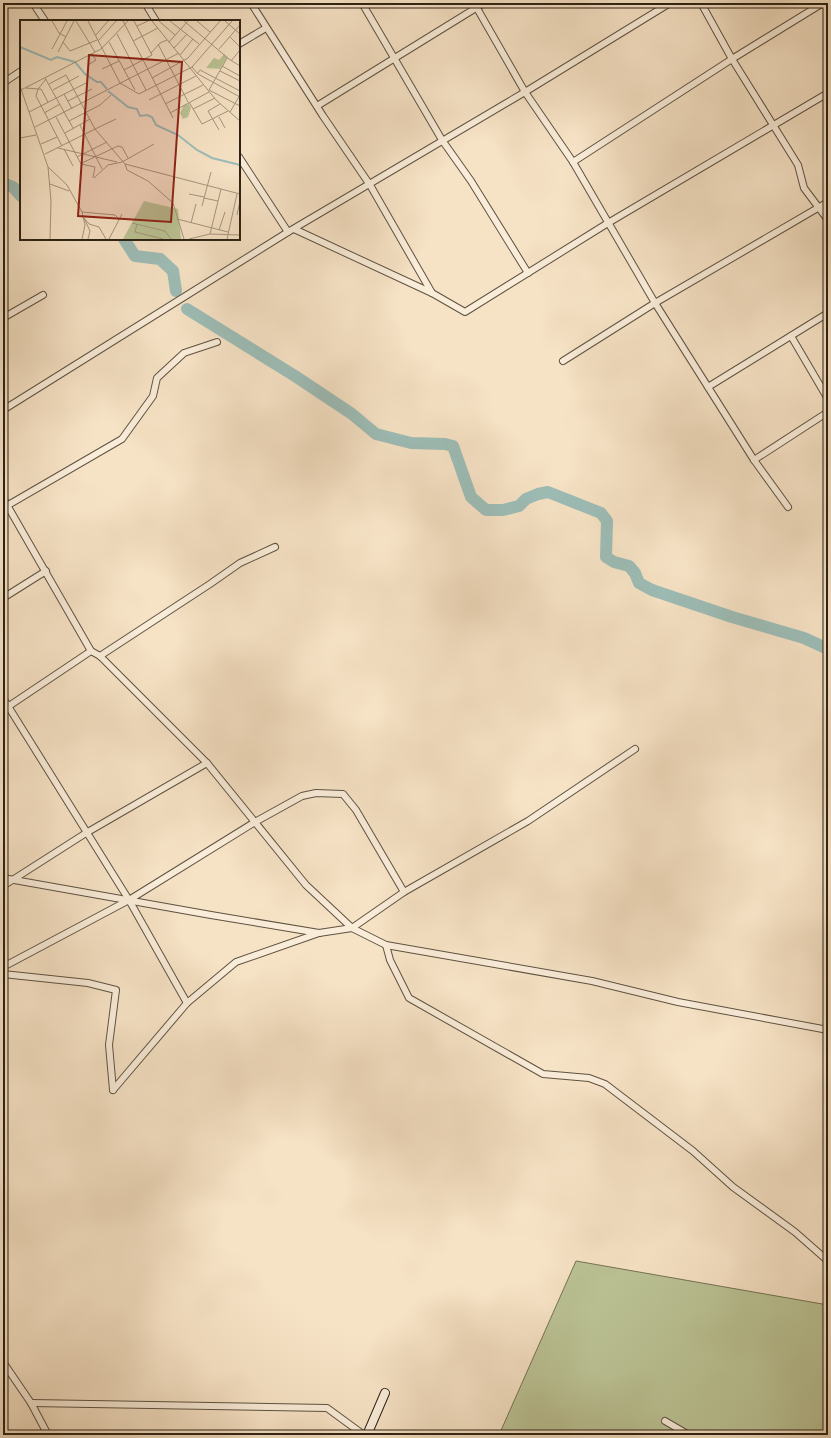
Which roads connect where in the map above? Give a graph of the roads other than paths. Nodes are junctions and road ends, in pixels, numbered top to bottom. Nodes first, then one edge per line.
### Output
1 (33, 3) edge
2 (145, 3) edge
3 (251, 3) edge
4 (362, 3) edge
5 (484, 3) edge
6 (670, 3) edge
7 (701, 3) edge
8 (823, 3) edge
9 (475, 5) edge
10 (44, 20) edge
11 (155, 20) edge
12 (266, 28) junction
13 (240, 43) edge
14 (395, 58) junction
15 (732, 59) junction
16 (20, 72) edge
17 (3, 83) edge
18 (525, 92) junction
19 (828, 93) edge
20 (317, 106) junction
21 (774, 127) junction
22 (442, 140) junction
23 (240, 158) edge
24 (573, 162) junction
25 (370, 185) junction
26 (828, 202) edge
27 (819, 207) junction
28 (828, 220) edge
29 (608, 223) junction
30 (291, 231) junction
31 (528, 273) junction
32 (432, 293) junction
33 (43, 295) dead end
34 (655, 303) junction
35 (828, 313) edge
36 (3, 318) edge
37 (791, 336) junction
38 (217, 342) dead end
39 (563, 361) dead end
40 (708, 387) junction
41 (828, 399) edge
42 (3, 410) edge
43 (828, 412) edge
44 (754, 460) junction
45 (3, 498) edge
46 (5, 506) edge
47 (788, 507) dead end
48 (275, 547) dead end
49 (46, 571) junction
50 (3, 598) edge
51 (91, 651) junction
52 (100, 656) junction
53 (3, 698) edge
54 (6, 708) edge
55 (635, 749) dead end
56 (207, 763) junction
57 (255, 822) junction
58 (86, 833) junction
59 (3, 878) edge
60 (14, 880) junction
61 (3, 886) edge
62 (404, 892) junction
63 (129, 900) junction
64 (352, 928) junction
65 (320, 933) junction
66 (386, 945) junction
67 (3, 967) edge
68 (3, 974) edge
69 (187, 1003) junction
70 (828, 1030) edge
71 (828, 1261) edge
72 (3, 1362) edge
73 (385, 1393) dead end
74 (31, 1403) junction
75 (665, 1421) dead end
76 (48, 1435) edge
77 (364, 1435) edge
78 (367, 1435) edge
79 (689, 1435) edge

1 - 10 street
2 - 11 street
3 - 12 street
4 - 14 street
5 - 9 street
6 - 18 street
7 - 15 street
8 - 15 street
9 - 14 street
9 - 18 street
12 - 13 street
12 - 20 street
14 - 20 street
14 - 22 street
15 - 21 street
15 - 24 street
16 - 17 street
18 - 22 street
18 - 24 street
19 - 21 street
20 - 25 street
21 - 27 street
21 - 29 street
22 - 25 street
22 - 31 street
23 - 30 street
24 - 29 street
25 - 30 street
25 - 32 street
26 - 27 street
27 - 28 street
27 - 34 street
29 - 31 street
29 - 34 street
30 - 32 street
30 - 42 street
31 - 32 street
33 - 36 street
34 - 39 street
34 - 40 street
35 - 37 street
37 - 40 street
37 - 41 street
38 - 46 street
40 - 44 street
43 - 44 street
44 - 47 street
45 - 46 street
46 - 49 street
48 - 52 street
49 - 50 street
49 - 51 street
51 - 52 street
51 - 54 street
52 - 56 street
53 - 54 street
54 - 58 street
55 - 62 street
56 - 57 street
56 - 58 street
57 - 62 street
57 - 63 street
57 - 64 street
58 - 60 street
58 - 63 street
59 - 60 street
60 - 61 street
60 - 63 street
62 - 64 street
63 - 65 street
63 - 67 street
63 - 69 street
64 - 65 street
64 - 66 street
65 - 69 street
66 - 70 street
66 - 71 street
68 - 69 street
72 - 74 street
73 - 78 street
74 - 76 street
74 - 77 street
75 - 79 street

